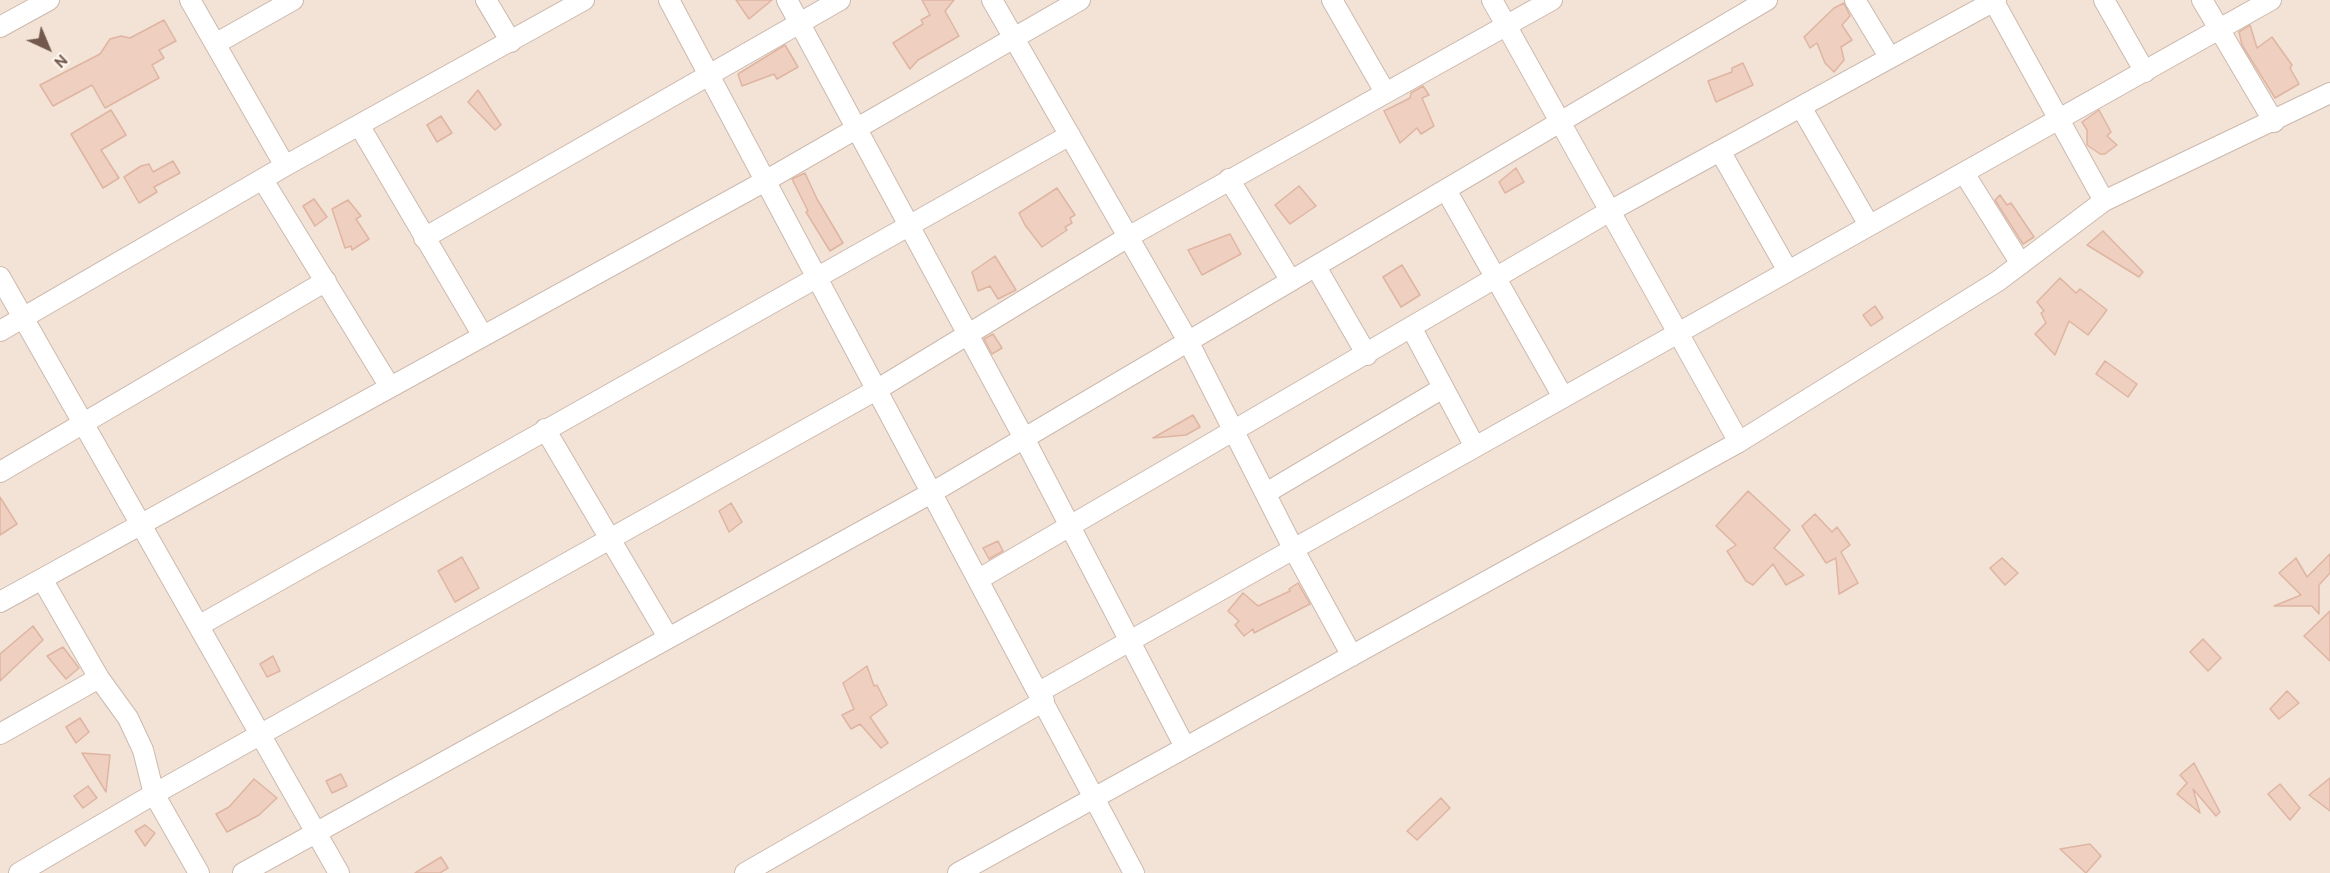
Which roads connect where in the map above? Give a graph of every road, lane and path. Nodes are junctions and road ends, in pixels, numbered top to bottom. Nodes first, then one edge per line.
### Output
1 (49, 0) edge
2 (189, 0) edge
3 (293, 0) edge
4 (486, 0) edge
5 (584, 0) edge
6 (669, 0) edge
7 (787, 0) edge
8 (840, 0) edge
9 (992, 0) edge
10 (1080, 0) edge
11 (1332, 0) edge
12 (1492, 0) edge
13 (1552, 0) edge
14 (1767, 0) edge
15 (1855, 0) edge
16 (1994, 0) edge
17 (2104, 0) edge
18 (2202, 0) edge
19 (2271, 0) edge
20 (799, 23) junction
21 (1506, 25) junction
22 (0, 27) edge
23 (2219, 31) junction
24 (1014, 38) junction
25 (511, 42) junction
26 (215, 44) junction
27 (1890, 58) junction
28 (2145, 72) junction
29 (709, 74) junction
30 (1386, 92) junction
31 (2330, 93) edge
32 (1802, 107) junction
33 (2059, 120) junction
34 (1561, 122) junction
35 (2274, 122) junction
36 (358, 125) junction
37 (857, 128) junction
38 (1070, 135) junction
39 (1720, 152) junction
40 (285, 166) junction
41 (1965, 172) junction
42 (1229, 179) junction
43 (263, 180) junction
44 (767, 180) junction
45 (1446, 190) junction
46 (2103, 201) junction
47 (1610, 212) junction
48 (1869, 225) junction
49 (909, 227) junction
50 (1128, 237) junction
51 (424, 238) junction
52 (2021, 264) junction
53 (1316, 267) junction
54 (1788, 271) junction
55 (0, 277) edge
56 (819, 277) junction
57 (1498, 278) junction
58 (326, 281) junction
59 (1291, 281) junction
60 (24, 318) junction
61 (1412, 328) junction
62 (0, 331) edge
63 (1677, 332) junction
64 (967, 333) junction
65 (483, 336) junction
66 (1188, 341) junction
67 (1367, 355) junction
68 (390, 387) junction
69 (878, 388) junction
70 (1443, 388) junction
71 (1563, 397) junction
72 (84, 424) junction
73 (545, 429) junction
74 (1235, 430) junction
75 (1024, 438) junction
76 (1739, 442) junction
77 (1475, 447) junction
78 (0, 472) edge
79 (933, 492) junction
80 (1266, 493) junction
81 (141, 524) junction
82 (1070, 526) junction
83 (612, 539) junction
84 (1294, 550) junction
85 (42, 579) junction
86 (979, 579) junction
87 (0, 602) edge
88 (200, 625) junction
89 (668, 637) junction
90 (1130, 641) junction
91 (1352, 656) junction
92 (99, 678) junction
93 (1041, 696) junction
94 (0, 734) edge
95 (262, 734) junction
96 (1185, 747) junction
97 (154, 794) junction
98 (1095, 797) junction
99 (315, 832) junction
100 (19, 873) edge
101 (199, 873) edge
102 (243, 873) edge
103 (339, 873) edge
104 (746, 873) edge
105 (958, 873) edge
106 (1134, 873) edge

1 - 22 street
2 - 26 street
3 - 26 street
4 - 25 street
5 - 25 street
6 - 29 street
7 - 20 street
8 - 20 street
9 - 24 street
10 - 24 street
11 - 30 street
12 - 21 street
13 - 21 street
14 - 34 street
15 - 27 street
16 - 27 street
16 - 33 street
17 - 28 street
18 - 23 street
19 - 23 street
20 - 29 street
20 - 37 street
21 - 30 street
21 - 34 street
23 - 28 street
23 - 35 street
24 - 37 street
24 - 38 street
25 - 36 street
26 - 40 street
27 - 32 street
28 - 33 street
29 - 44 street
29 - 51 street
30 - 42 street
31 - 35 street
32 - 39 street
32 - 48 street
33 - 41 street
33 - 46 street
34 - 45 street
34 - 47 street
35 - 46 street
36 - 40 street
36 - 51 street
37 - 44 street
37 - 49 street
38 - 49 street
38 - 50 street
39 - 47 street
39 - 54 street
40 - 43 street
41 - 48 street
41 - 52 street
42 - 50 street
42 - 59 street
43 - 58 street
43 - 60 street
44 - 56 street
44 - 65 street
45 - 53 street
45 - 57 street
46 - 52 street
47 - 57 street
47 - 63 street
48 - 54 street
49 - 56 street
49 - 64 street
50 - 64 street
50 - 66 street
51 - 65 street
52 - 76 street
53 - 59 street
53 - 67 street
54 - 63 street
55 - 60 street
56 - 69 street
56 - 73 street
57 - 61 street
57 - 71 street
58 - 68 street
58 - 72 street
59 - 66 street
60 - 62 street
60 - 72 street
61 - 67 street
61 - 70 street
63 - 71 street
63 - 76 street
64 - 69 street
64 - 75 street
65 - 68 street
66 - 74 street
66 - 75 street
67 - 74 street
68 - 81 street
69 - 79 street
69 - 83 street
70 - 77 street
70 - 80 street
71 - 77 street
72 - 78 street
72 - 81 street
73 - 83 street
73 - 88 street
74 - 80 street
74 - 82 street
75 - 79 street
75 - 82 street
76 - 91 street
77 - 84 street
79 - 86 street
79 - 89 street
80 - 84 street
81 - 85 street
81 - 88 street
82 - 86 street
82 - 90 street
83 - 89 street
83 - 95 street
84 - 90 street
84 - 91 street
85 - 87 street
85 - 92 street
86 - 93 street
88 - 95 street
89 - 99 street
90 - 93 street
90 - 96 street
91 - 96 street
92 - 94 street
92 - 97 street
93 - 98 street
93 - 104 street
95 - 97 street
95 - 99 street
96 - 98 street
97 - 100 street
97 - 101 street
98 - 105 street
98 - 106 street
99 - 102 street
99 - 103 street

